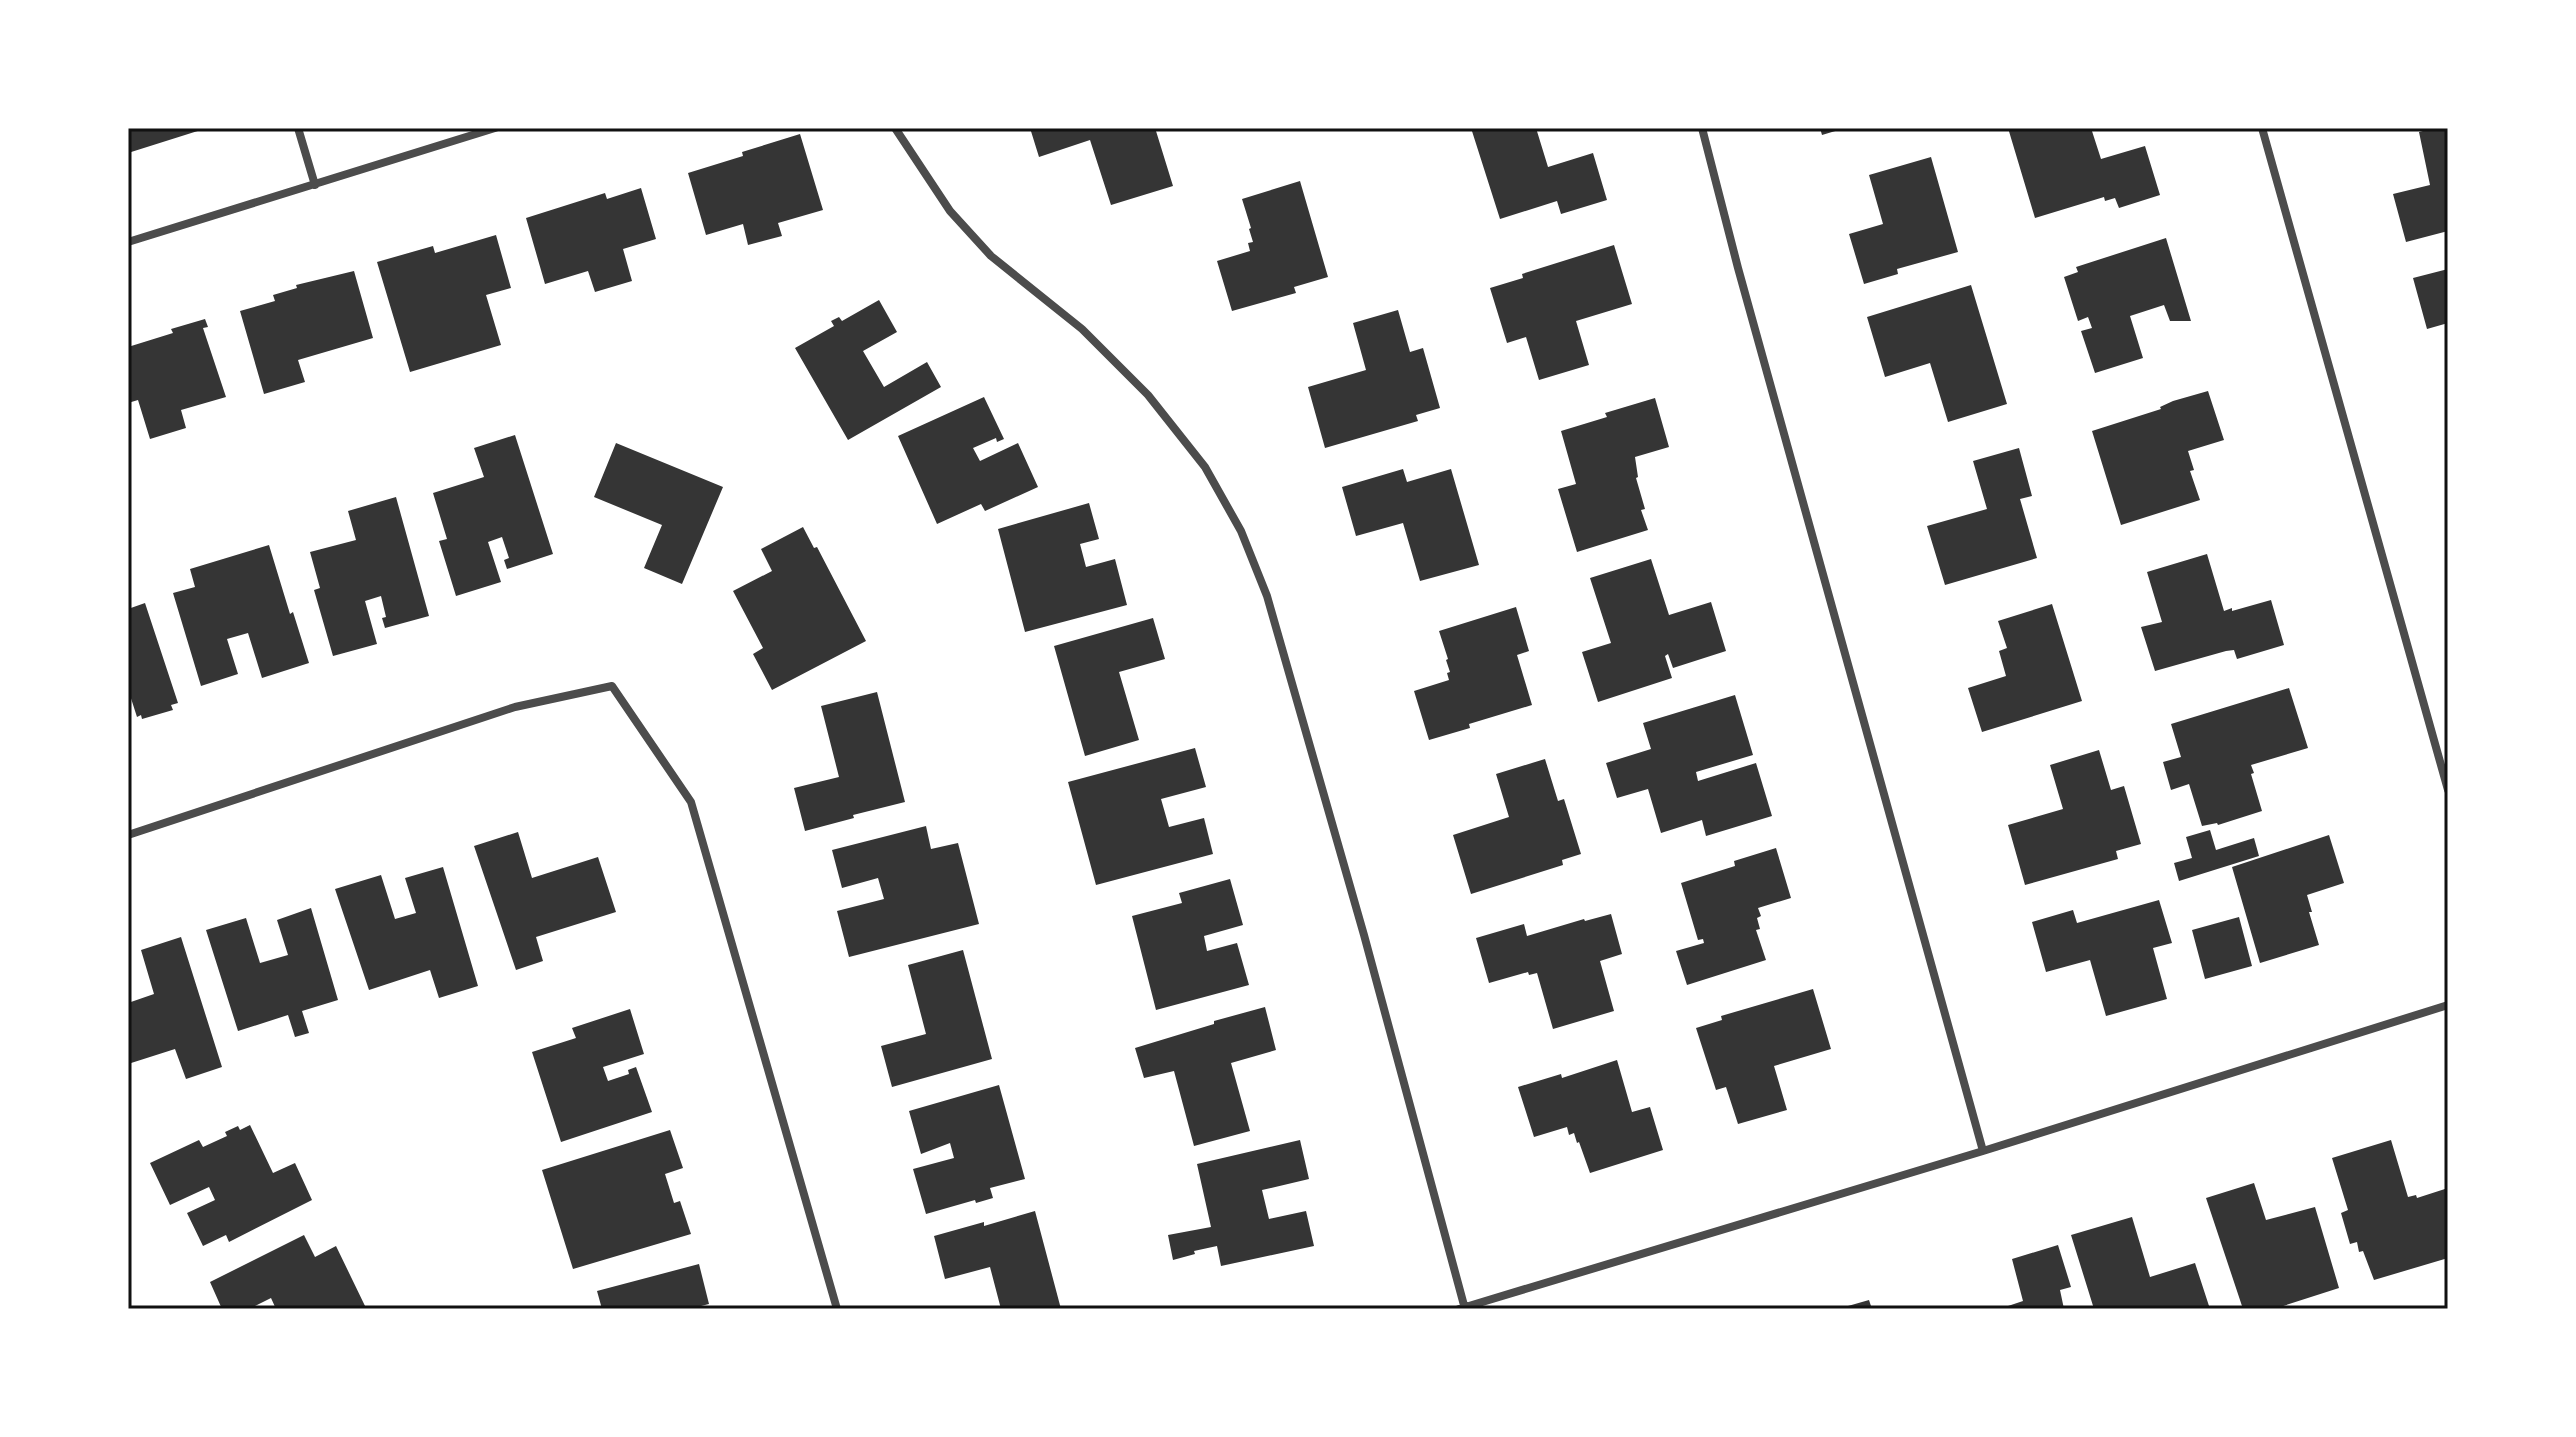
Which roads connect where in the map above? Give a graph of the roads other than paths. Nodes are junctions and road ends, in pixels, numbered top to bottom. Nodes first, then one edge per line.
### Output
1 (298, 128) edge
2 (495, 128) edge
3 (895, 128) edge
4 (1702, 128) edge
5 (2262, 128) edge
6 (315, 185) junction
7 (128, 242) edge
8 (2448, 790) edge
9 (128, 835) edge
10 (2448, 1005) edge
11 (1983, 1151) junction
12 (1463, 1308) edge
13 (837, 1309) edge

1 - 6 street
2 - 6 street
3 - 12 street
4 - 11 street
5 - 8 street
6 - 7 street
9 - 13 street
10 - 11 street
11 - 12 street

